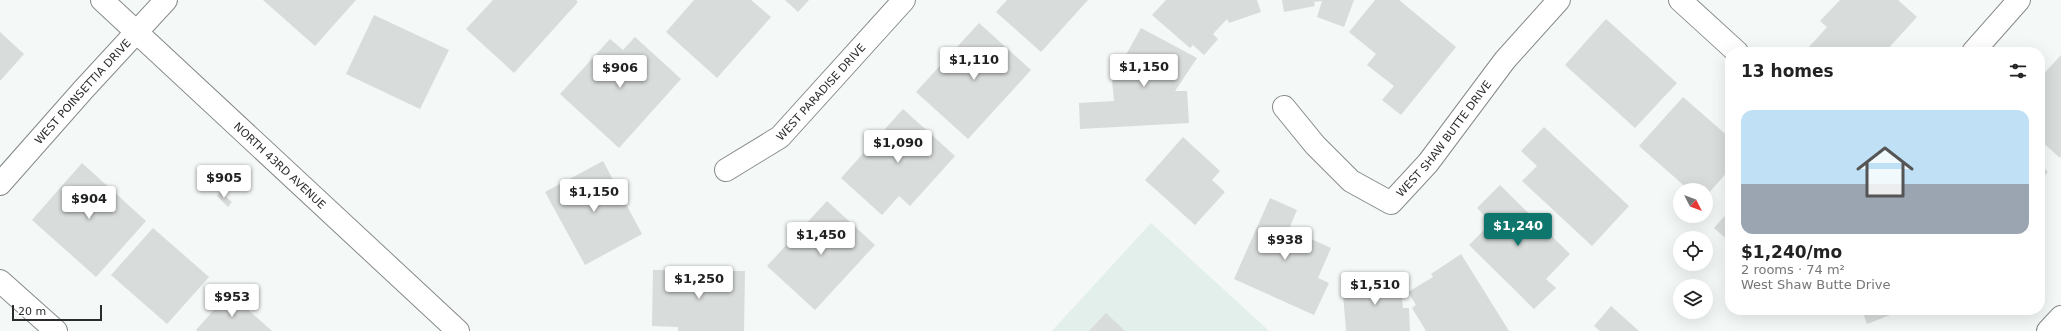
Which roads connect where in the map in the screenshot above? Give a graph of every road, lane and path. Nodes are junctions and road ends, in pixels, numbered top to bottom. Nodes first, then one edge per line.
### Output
1 (102, 0) edge
2 (166, 0) edge
3 (904, 0) edge
4 (1559, 0) edge
5 (1680, 0) edge
6 (2019, 0) edge
7 (137, 32) junction
8 (1732, 47) edge
9 (1977, 47) edge
10 (1284, 107) dead end
11 (726, 170) dead end
12 (0, 184) edge
13 (0, 281) edge
14 (2061, 317) edge
15 (56, 331) edge
16 (458, 331) edge
17 (2048, 331) edge

1 - 7 street, NORTH 43RD AVENUE
2 - 7 street, WEST POINSETTIA DRIVE
3 - 11 street, WEST PARADISE DRIVE
4 - 10 street, WEST SHAW BUTTE DRIVE
5 - 8 street
6 - 9 street
7 - 12 street, WEST POINSETTIA DRIVE
7 - 16 street, NORTH 43RD AVENUE
13 - 15 street
14 - 17 street

